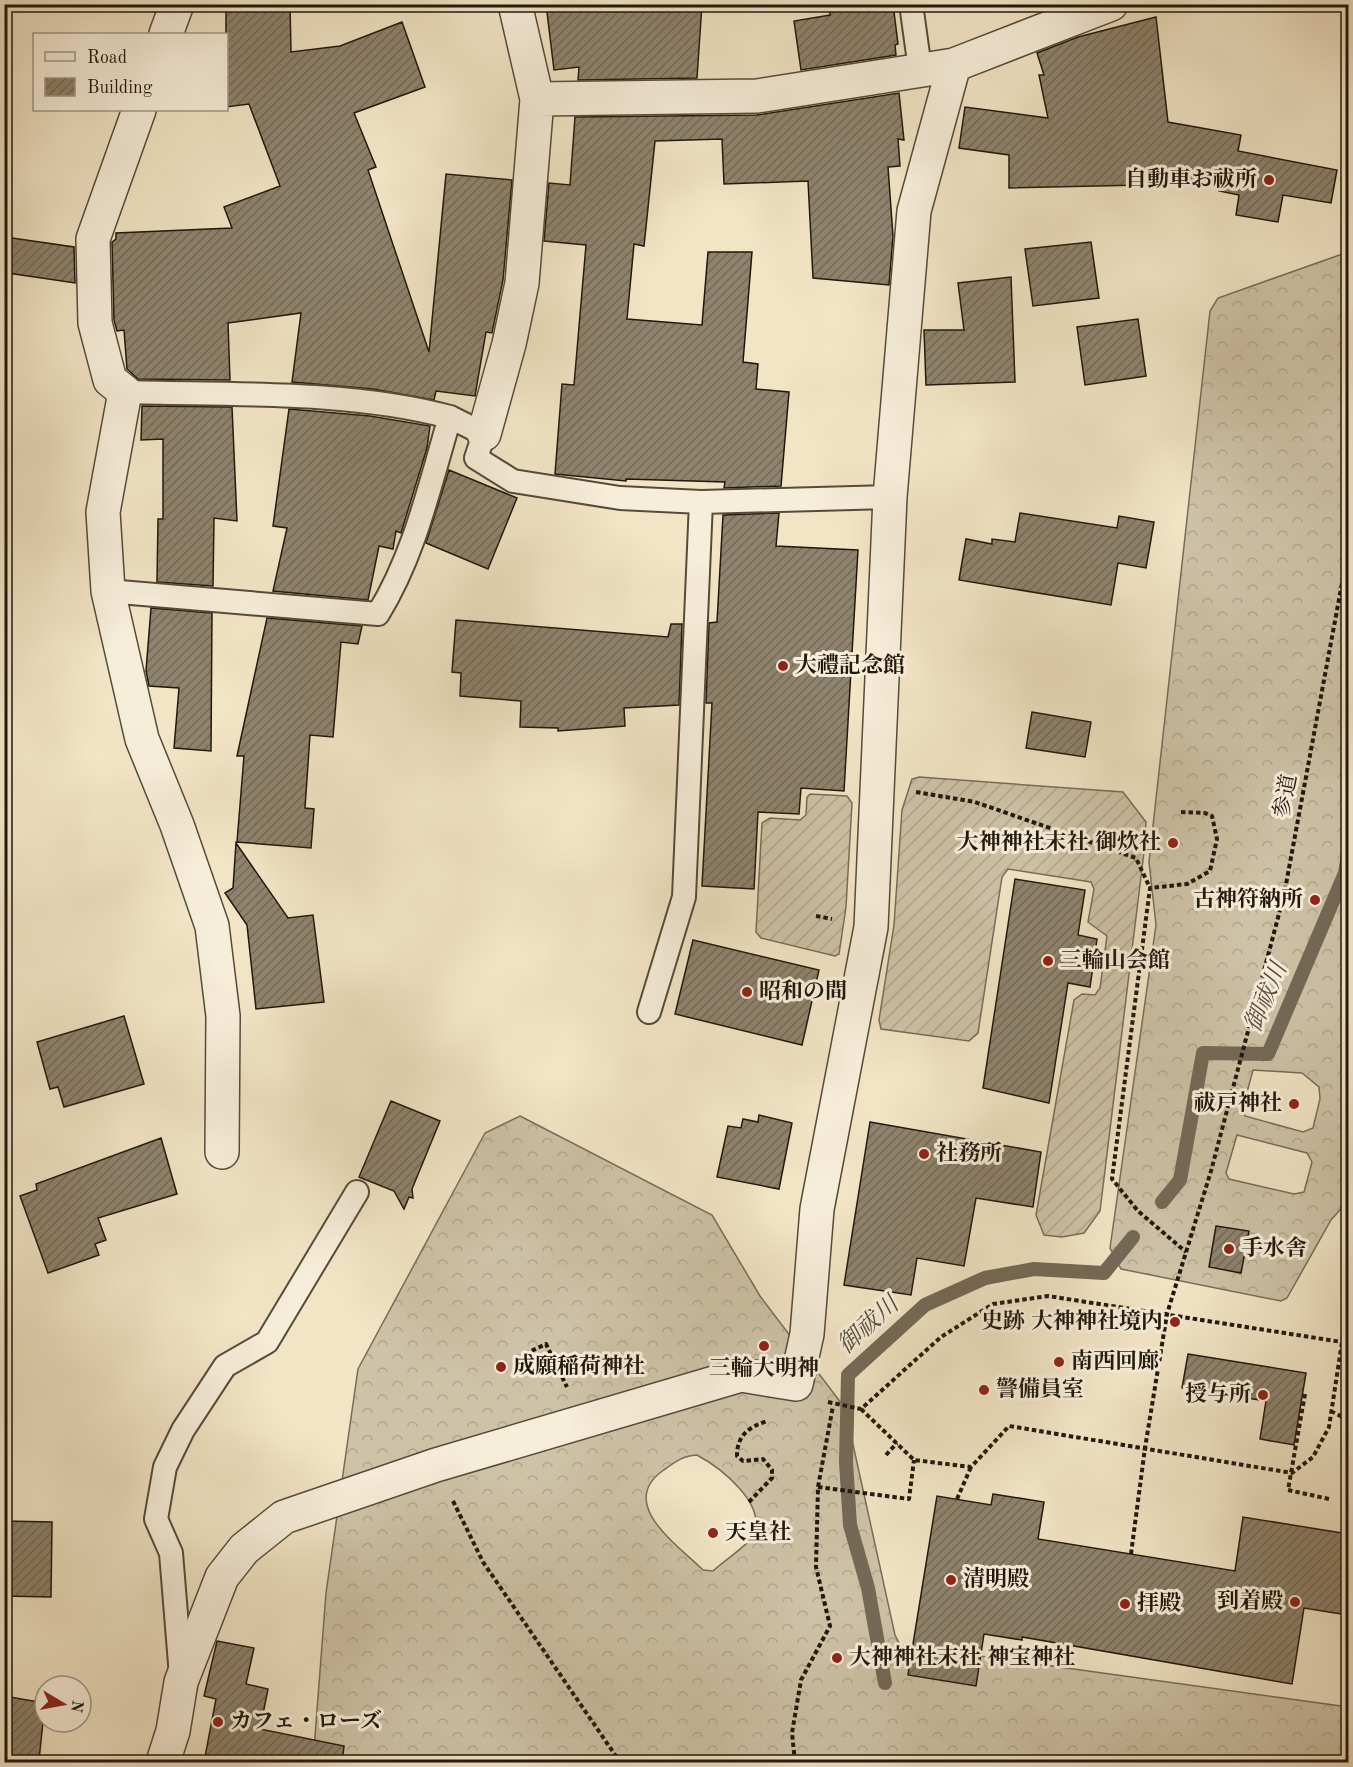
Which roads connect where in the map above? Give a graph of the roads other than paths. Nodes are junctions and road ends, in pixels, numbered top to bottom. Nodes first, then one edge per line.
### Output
1 (177, 4) edge
2 (515, 4) edge
3 (911, 4) edge
4 (1111, 4) edge
5 (166, 33) edge
6 (954, 64) junction
7 (920, 69) junction
8 (537, 99) junction
9 (139, 111) edge
10 (125, 392) junction
11 (450, 417) junction
12 (484, 434) junction
13 (890, 497) junction
14 (701, 502) junction
15 (108, 591) junction
16 (650, 1012) dead end
17 (222, 1152) dead end
18 (357, 1192) dead end
19 (181, 1682) junction
20 (163, 1762) edge

1 - 5 street
2 - 8 street
3 - 7 lane
4 - 6 street
6 - 7 street
6 - 13 street
7 - 8 street
8 - 12 street
9 - 10 street
10 - 11 lane
10 - 15 street
11 - 12 lane
11 - 15 lane
12 - 14 lane
13 - 14 lane
13 - 19 street
14 - 16 lane
15 - 17 street
18 - 19 lane
19 - 20 street

